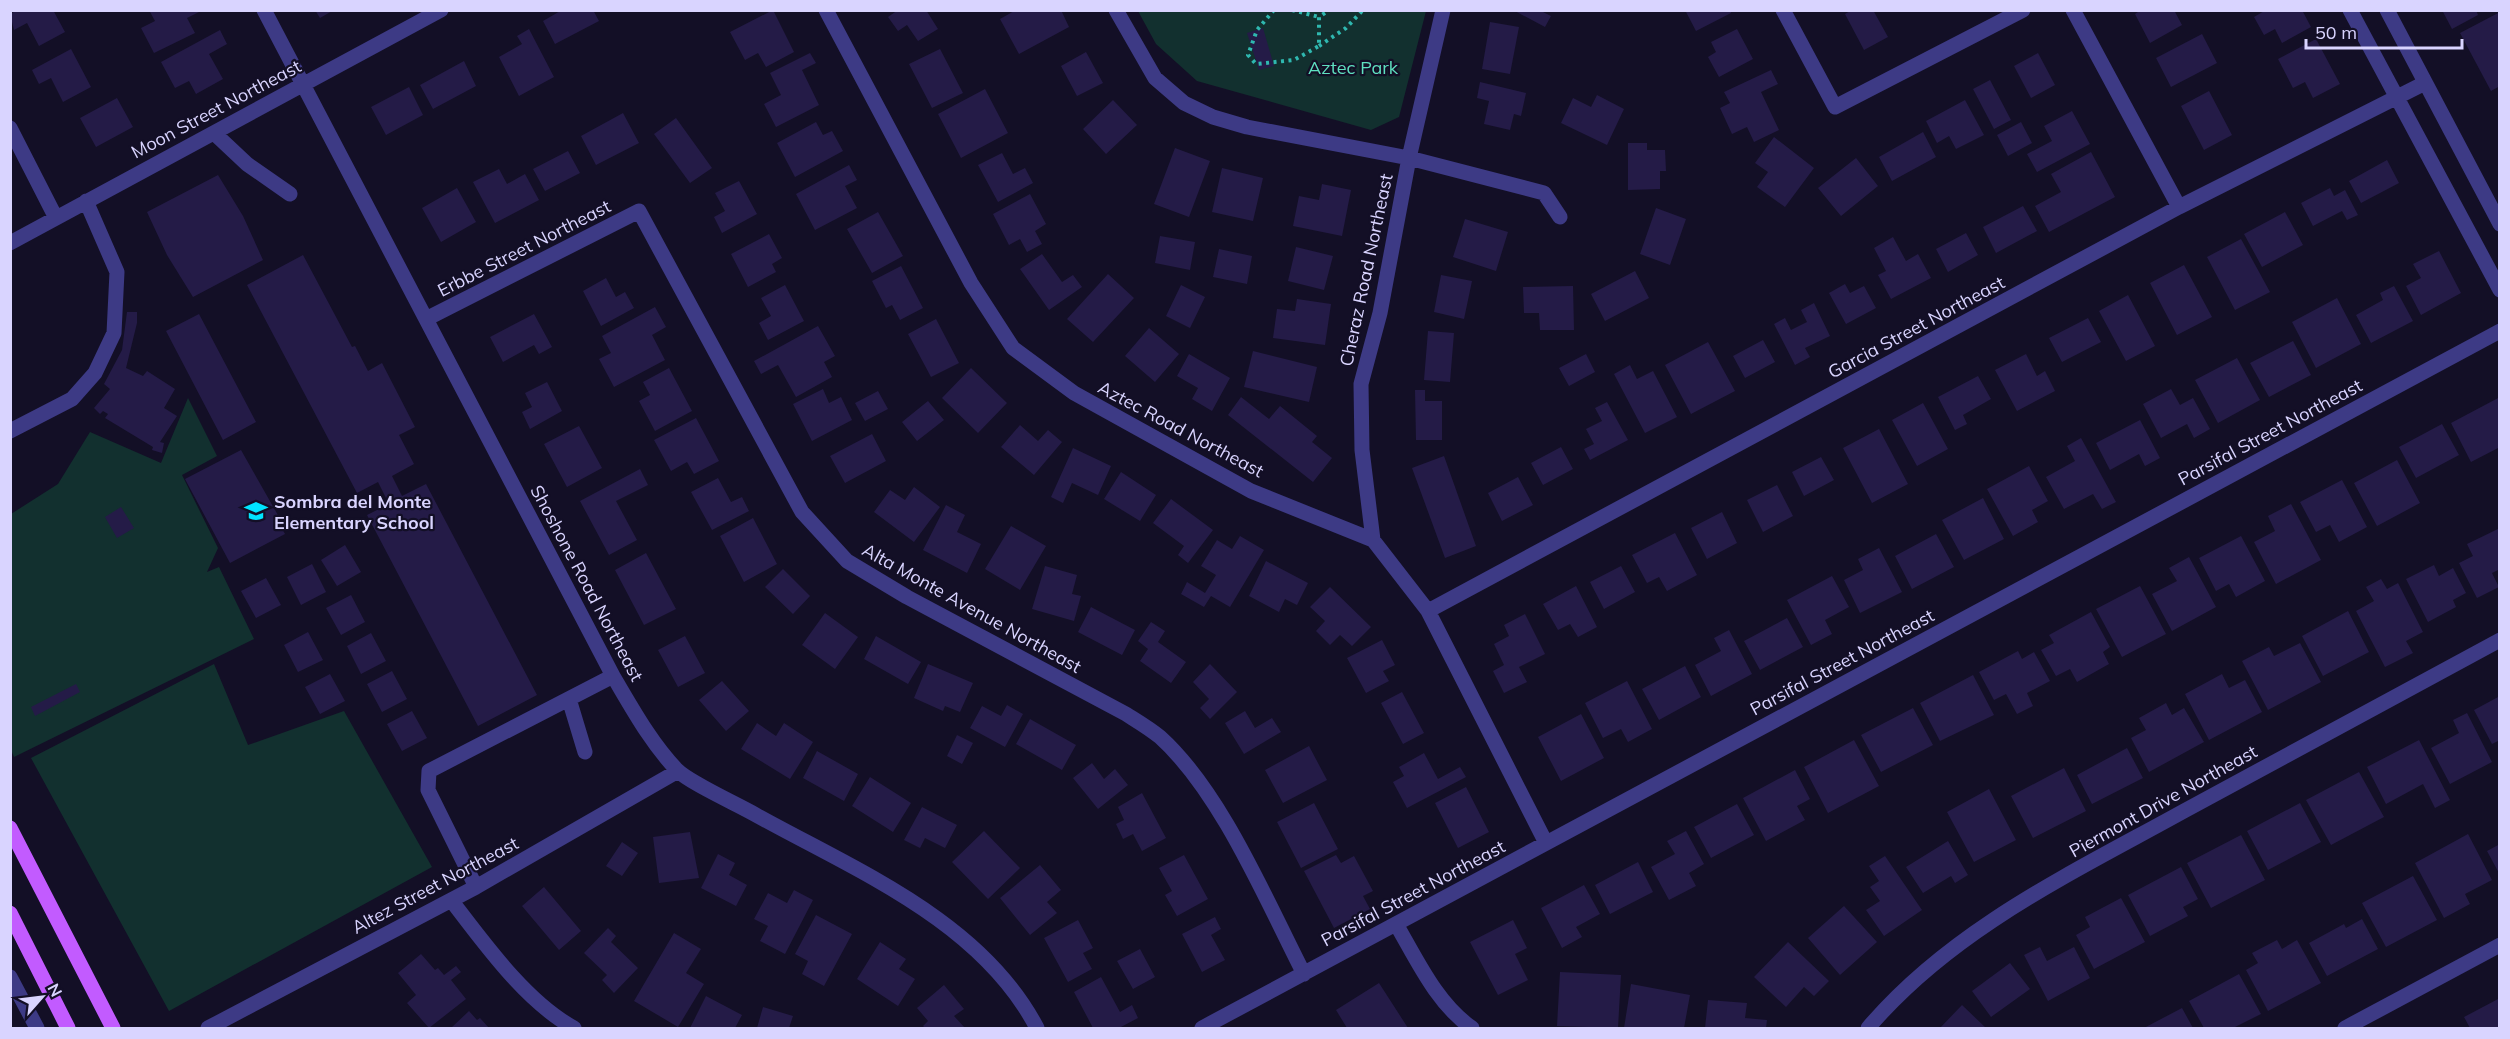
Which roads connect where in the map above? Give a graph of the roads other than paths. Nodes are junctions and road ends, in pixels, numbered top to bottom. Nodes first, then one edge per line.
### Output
1 (264, 10) edge
2 (441, 10) edge
3 (826, 10) edge
4 (1116, 10) edge
5 (1443, 10) edge
6 (1783, 10) edge
7 (2023, 10) edge
8 (2073, 10) edge
9 (2350, 10) edge
10 (2387, 10) edge
11 (2425, 83) junction
12 (302, 86) junction
13 (2395, 97) junction
14 (10, 128) edge
15 (214, 133) junction
16 (1409, 158) junction
17 (290, 194) dead end
18 (86, 201) junction
19 (2180, 207) junction
20 (639, 211) joint
21 (1560, 217) dead end
22 (56, 218) junction
23 (2499, 224) edge
24 (10, 243) edge
25 (2499, 290) edge
26 (426, 319) junction
27 (2499, 331) edge
28 (10, 431) edge
29 (1373, 540) junction
30 (1428, 611) junction
31 (2499, 640) edge
32 (612, 676) junction
33 (569, 699) junction
34 (585, 752) dead end
35 (678, 771) junction
36 (10, 828) edge
37 (1546, 843) junction
38 (476, 887) junction
39 (451, 900) junction
40 (10, 913) edge
41 (1396, 924) junction
42 (2499, 945) edge
43 (1304, 974) junction
44 (10, 977) edge
45 (37, 1029) edge
46 (68, 1029) edge
47 (113, 1029) edge
48 (208, 1029) edge
49 (574, 1029) edge
50 (1037, 1029) edge
51 (1202, 1029) edge
52 (1472, 1029) edge
53 (1868, 1029) edge
54 (2345, 1029) edge

1 - 12 street, Shoshone Road Northeast
2 - 12 street, Moon Street Northeast
3 - 29 street, Aztec Road Northeast
4 - 16 street
5 - 16 street, Cheraz Road Northeast
6 - 7 street
8 - 19 street
9 - 13 street
10 - 11 street
11 - 13 street, Garcia Street Northeast
11 - 23 street
12 - 15 street, Moon Street Northeast
12 - 26 street, Shoshone Road Northeast
13 - 19 street, Garcia Street Northeast
13 - 25 street
14 - 22 street
15 - 17 street
15 - 18 street, Moon Street Northeast
16 - 21 street
16 - 29 street, Cheraz Road Northeast
18 - 22 street, Moon Street Northeast
18 - 28 street
19 - 30 street, Garcia Street Northeast
20 - 26 street, Erbbe Street Northeast
20 - 43 street, Alta Monte Avenue Northeast
22 - 24 street, Moon Street Northeast
26 - 32 street, Shoshone Road Northeast
27 - 37 street, Parsifal Street Northeast
29 - 30 street, Aztec Road Northeast
30 - 37 street, Aztec Road Northeast
31 - 53 street, Piermont Drive Northeast
32 - 33 street
32 - 35 street, Shoshone Road Northeast
33 - 34 street
33 - 38 street
35 - 38 street, Altez Street Northeast
35 - 50 street, Shoshone Road Northeast
36 - 47 main road
37 - 41 street, Parsifal Street Northeast
38 - 39 street, Altez Street Northeast
39 - 48 street, Altez Street Northeast
39 - 49 street
40 - 46 main road
41 - 43 street, Parsifal Street Northeast
41 - 52 street
42 - 54 street
43 - 51 street, Parsifal Street Northeast
44 - 45 street

